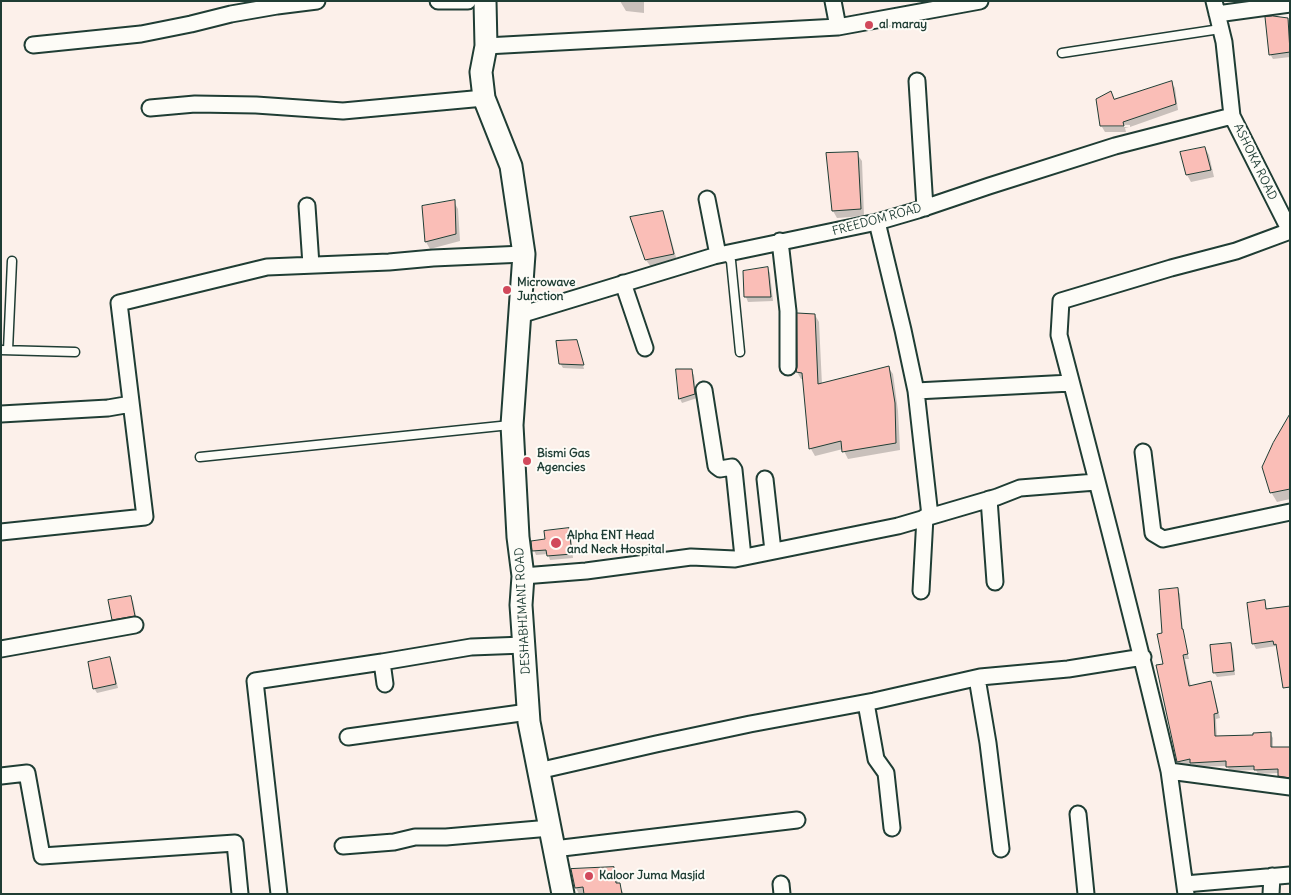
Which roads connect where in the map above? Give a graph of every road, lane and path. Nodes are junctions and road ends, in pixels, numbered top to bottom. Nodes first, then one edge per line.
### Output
1 (316, 1) edge
2 (438, 1) edge
3 (468, 1) edge
4 (485, 1) edge
5 (833, 1) edge
6 (980, 1) edge
7 (1290, 4) edge
8 (1216, 7) edge
9 (224, 8) edge
10 (838, 27) junction
11 (1220, 29) junction
12 (33, 45) dead end
13 (486, 46) junction
14 (1062, 53) dead end
15 (917, 81) dead end
16 (484, 98) junction
17 (150, 108) dead end
18 (1232, 116) junction
19 (706, 199) dead end
20 (307, 206) dead end
21 (925, 208) junction
22 (877, 222) junction
23 (1290, 231) edge
24 (780, 241) junction
25 (524, 254) junction
26 (722, 254) junction
27 (12, 261) dead end
28 (311, 266) junction
29 (623, 283) junction
30 (520, 315) junction
31 (645, 348) dead end
32 (5, 350) edge
33 (75, 352) dead end
34 (740, 352) dead end
35 (788, 367) dead end
36 (1072, 383) junction
37 (704, 390) dead end
38 (916, 391) junction
39 (131, 404) junction
40 (1, 414) edge
41 (512, 425) junction
42 (1143, 452) dead end
43 (200, 457) dead end
44 (765, 480) dead end
45 (1096, 482) junction
46 (990, 499) junction
47 (1290, 512) edge
48 (928, 516) junction
49 (1, 532) edge
50 (773, 551) junction
51 (744, 557) junction
52 (523, 576) junction
53 (995, 582) dead end
54 (921, 591) dead end
55 (135, 625) dead end
56 (524, 645) junction
57 (1, 649) edge
58 (1143, 657) junction
59 (382, 662) junction
60 (977, 678) junction
61 (385, 684) dead end
62 (866, 703) junction
63 (528, 712) junction
64 (348, 736) dead end
65 (1169, 771) junction
66 (538, 772) junction
67 (1, 776) edge
68 (1290, 787) edge
69 (1078, 814) dead end
70 (797, 820) dead end
71 (550, 828) junction
72 (892, 828) dead end
73 (343, 846) dead end
74 (554, 849) junction
75 (1001, 849) dead end
76 (1290, 875) edge
77 (1272, 876) junction
78 (1186, 889) edge
79 (240, 894) edge
80 (279, 894) edge
81 (563, 894) edge
82 (1086, 894) edge
83 (1271, 894) edge

1 - 9 street
2 - 3 street
4 - 13 street, DESHABHIMANI ROAD
5 - 10 street
6 - 10 street
7 - 8 street
8 - 11 street, ASHOKA ROAD
9 - 12 street
10 - 13 street
11 - 14 lane
11 - 18 street, ASHOKA ROAD
13 - 16 street, DESHABHIMANI ROAD
15 - 21 street
16 - 17 street
16 - 25 street, DESHABHIMANI ROAD
18 - 21 street, FREEDOM ROAD
18 - 23 street, ASHOKA ROAD
19 - 26 street
20 - 28 street
21 - 22 street, FREEDOM ROAD
22 - 24 street, FREEDOM ROAD
22 - 38 street
23 - 36 street
24 - 26 street, FREEDOM ROAD
24 - 35 street
25 - 28 street
25 - 30 street, DESHABHIMANI ROAD
26 - 29 street, FREEDOM ROAD
26 - 34 lane
27 - 32 lane
28 - 39 street
29 - 30 street, FREEDOM ROAD
29 - 31 street
30 - 41 street, DESHABHIMANI ROAD
32 - 33 lane
36 - 38 street
36 - 45 street
37 - 51 street
38 - 48 street
39 - 40 street
39 - 49 street
41 - 43 lane
41 - 52 street, DESHABHIMANI ROAD
42 - 47 street
44 - 50 street
45 - 46 street
45 - 58 street
46 - 48 street
46 - 53 street
48 - 50 street
48 - 54 street
50 - 51 street
51 - 52 street
52 - 56 street, DESHABHIMANI ROAD
55 - 57 street
56 - 59 street
56 - 63 street, DESHABHIMANI ROAD
58 - 60 street
58 - 65 street
59 - 61 street
59 - 80 street
60 - 62 street
60 - 75 street
62 - 66 street
62 - 72 street
63 - 64 street
63 - 66 street, DESHABHIMANI ROAD
65 - 68 street
65 - 78 street
66 - 71 street, DESHABHIMANI ROAD
67 - 79 street
69 - 82 street
70 - 74 street
71 - 73 street
71 - 74 street, DESHABHIMANI ROAD
74 - 81 street, DESHABHIMANI ROAD
76 - 77 street
77 - 78 street
77 - 83 street

